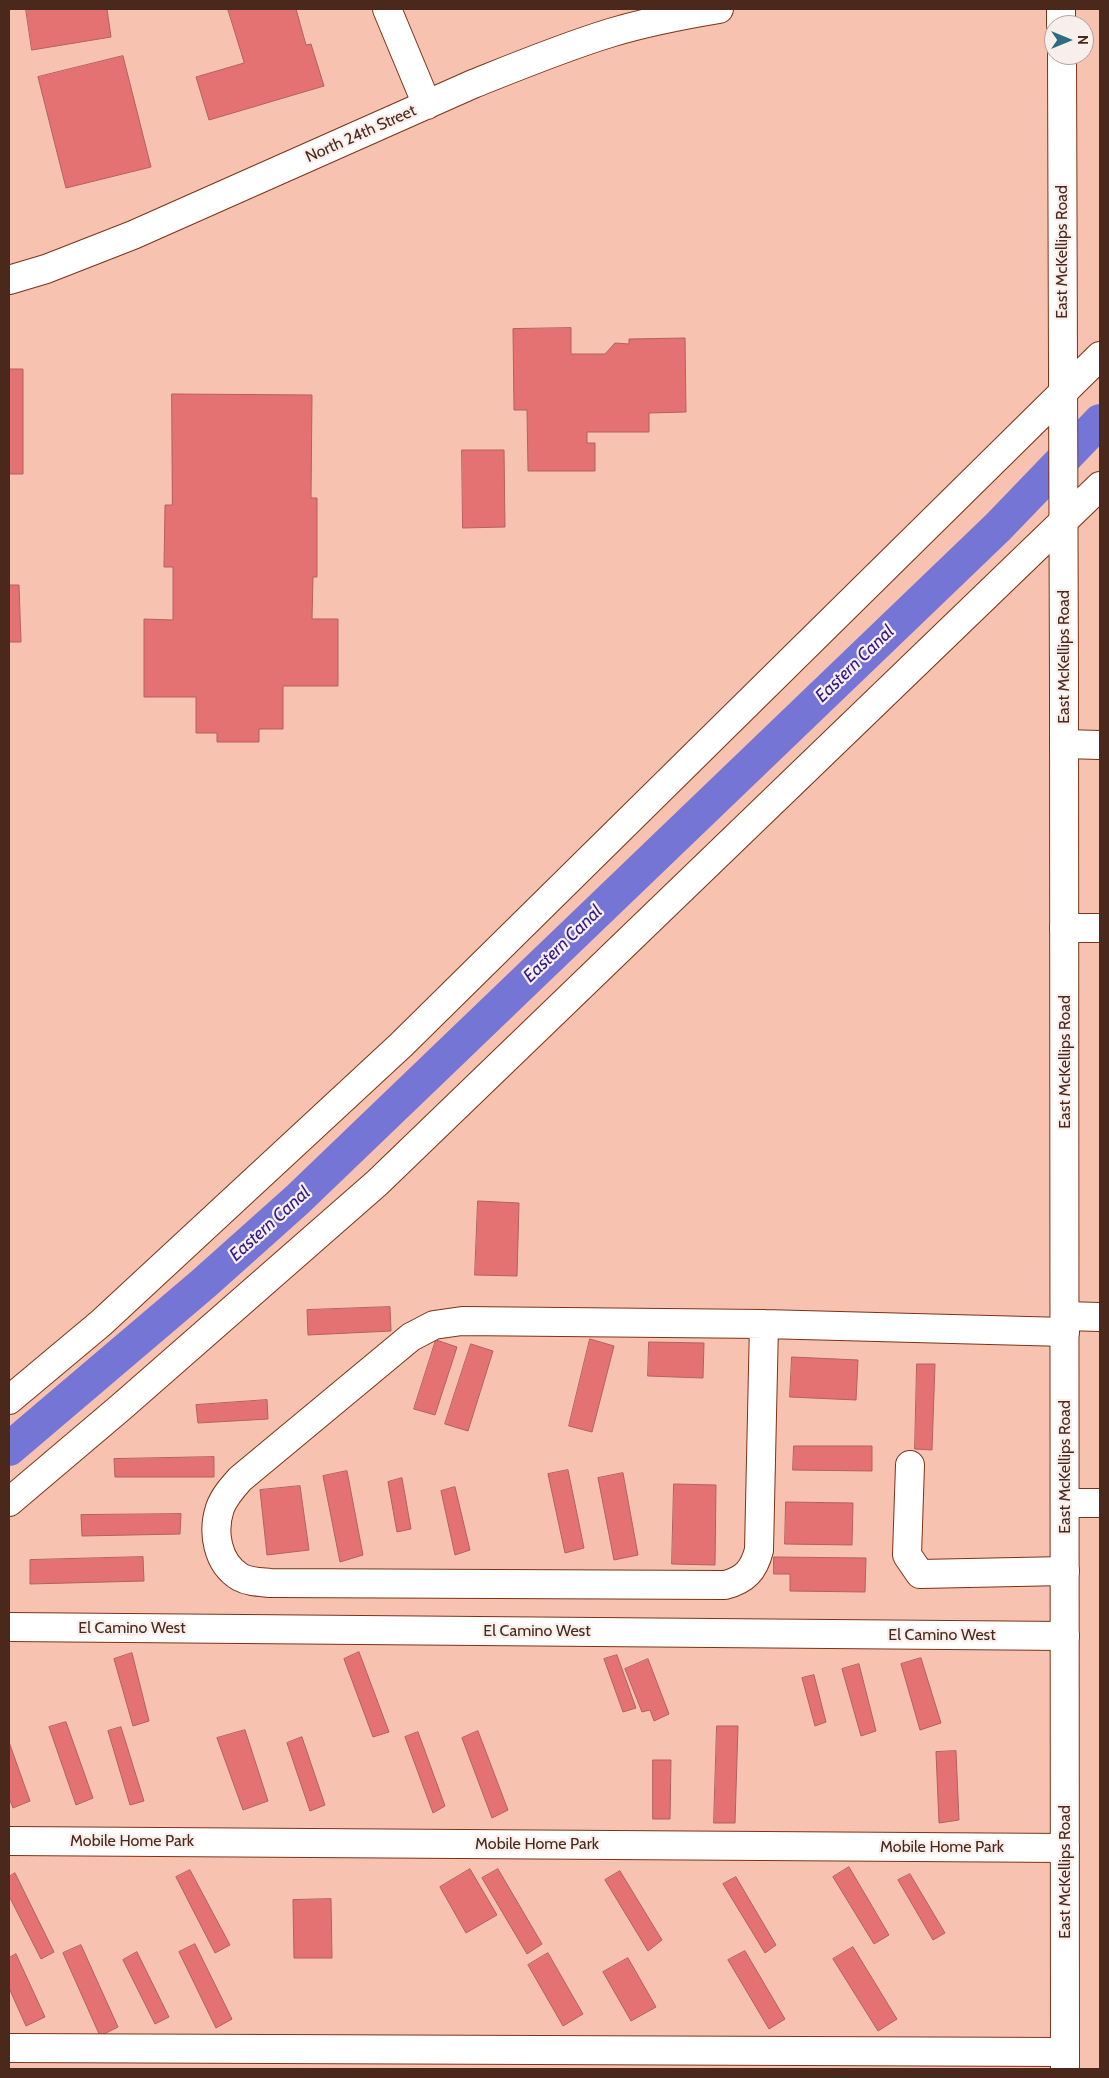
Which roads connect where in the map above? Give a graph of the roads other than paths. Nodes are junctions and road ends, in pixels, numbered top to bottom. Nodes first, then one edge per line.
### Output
1 (387, 9) edge
2 (719, 9) edge
3 (1062, 65) edge
4 (427, 105) junction
5 (10, 277) edge
6 (1100, 356) edge
7 (1063, 406) junction
8 (1100, 486) edge
9 (1064, 522) junction
10 (1064, 744) junction
11 (1100, 745) edge
12 (1064, 928) junction
13 (1100, 928) edge
14 (1100, 1317) edge
15 (764, 1324) junction
16 (1065, 1324) junction
17 (9, 1400) edge
18 (910, 1465) dead end
19 (9, 1502) edge
20 (1065, 1503) junction
21 (1100, 1503) edge
22 (1065, 1571) junction
23 (9, 1627) edge
24 (1065, 1636) junction
25 (9, 1841) edge
26 (1065, 1848) junction
27 (9, 2048) edge
28 (1065, 2061) edge

1 - 4 main road
2 - 4 main road, North 24th Street
3 - 7 main road, East McKellips Road
4 - 5 main road, North 24th Street
6 - 7 main road
7 - 9 main road, East McKellips Road
7 - 17 main road
8 - 9 main road
9 - 10 main road, East McKellips Road
9 - 19 main road
10 - 11 main road
10 - 12 main road, East McKellips Road
12 - 13 main road
12 - 16 main road, East McKellips Road
14 - 16 main road
15 - 15 main road
15 - 16 main road
16 - 20 main road, East McKellips Road
18 - 22 main road
20 - 21 main road
20 - 22 main road, East McKellips Road
22 - 24 main road, East McKellips Road
23 - 24 main road, El Camino West
24 - 26 main road, East McKellips Road
25 - 26 main road, Mobile Home Park
26 - 28 main road, East McKellips Road
27 - 28 main road

